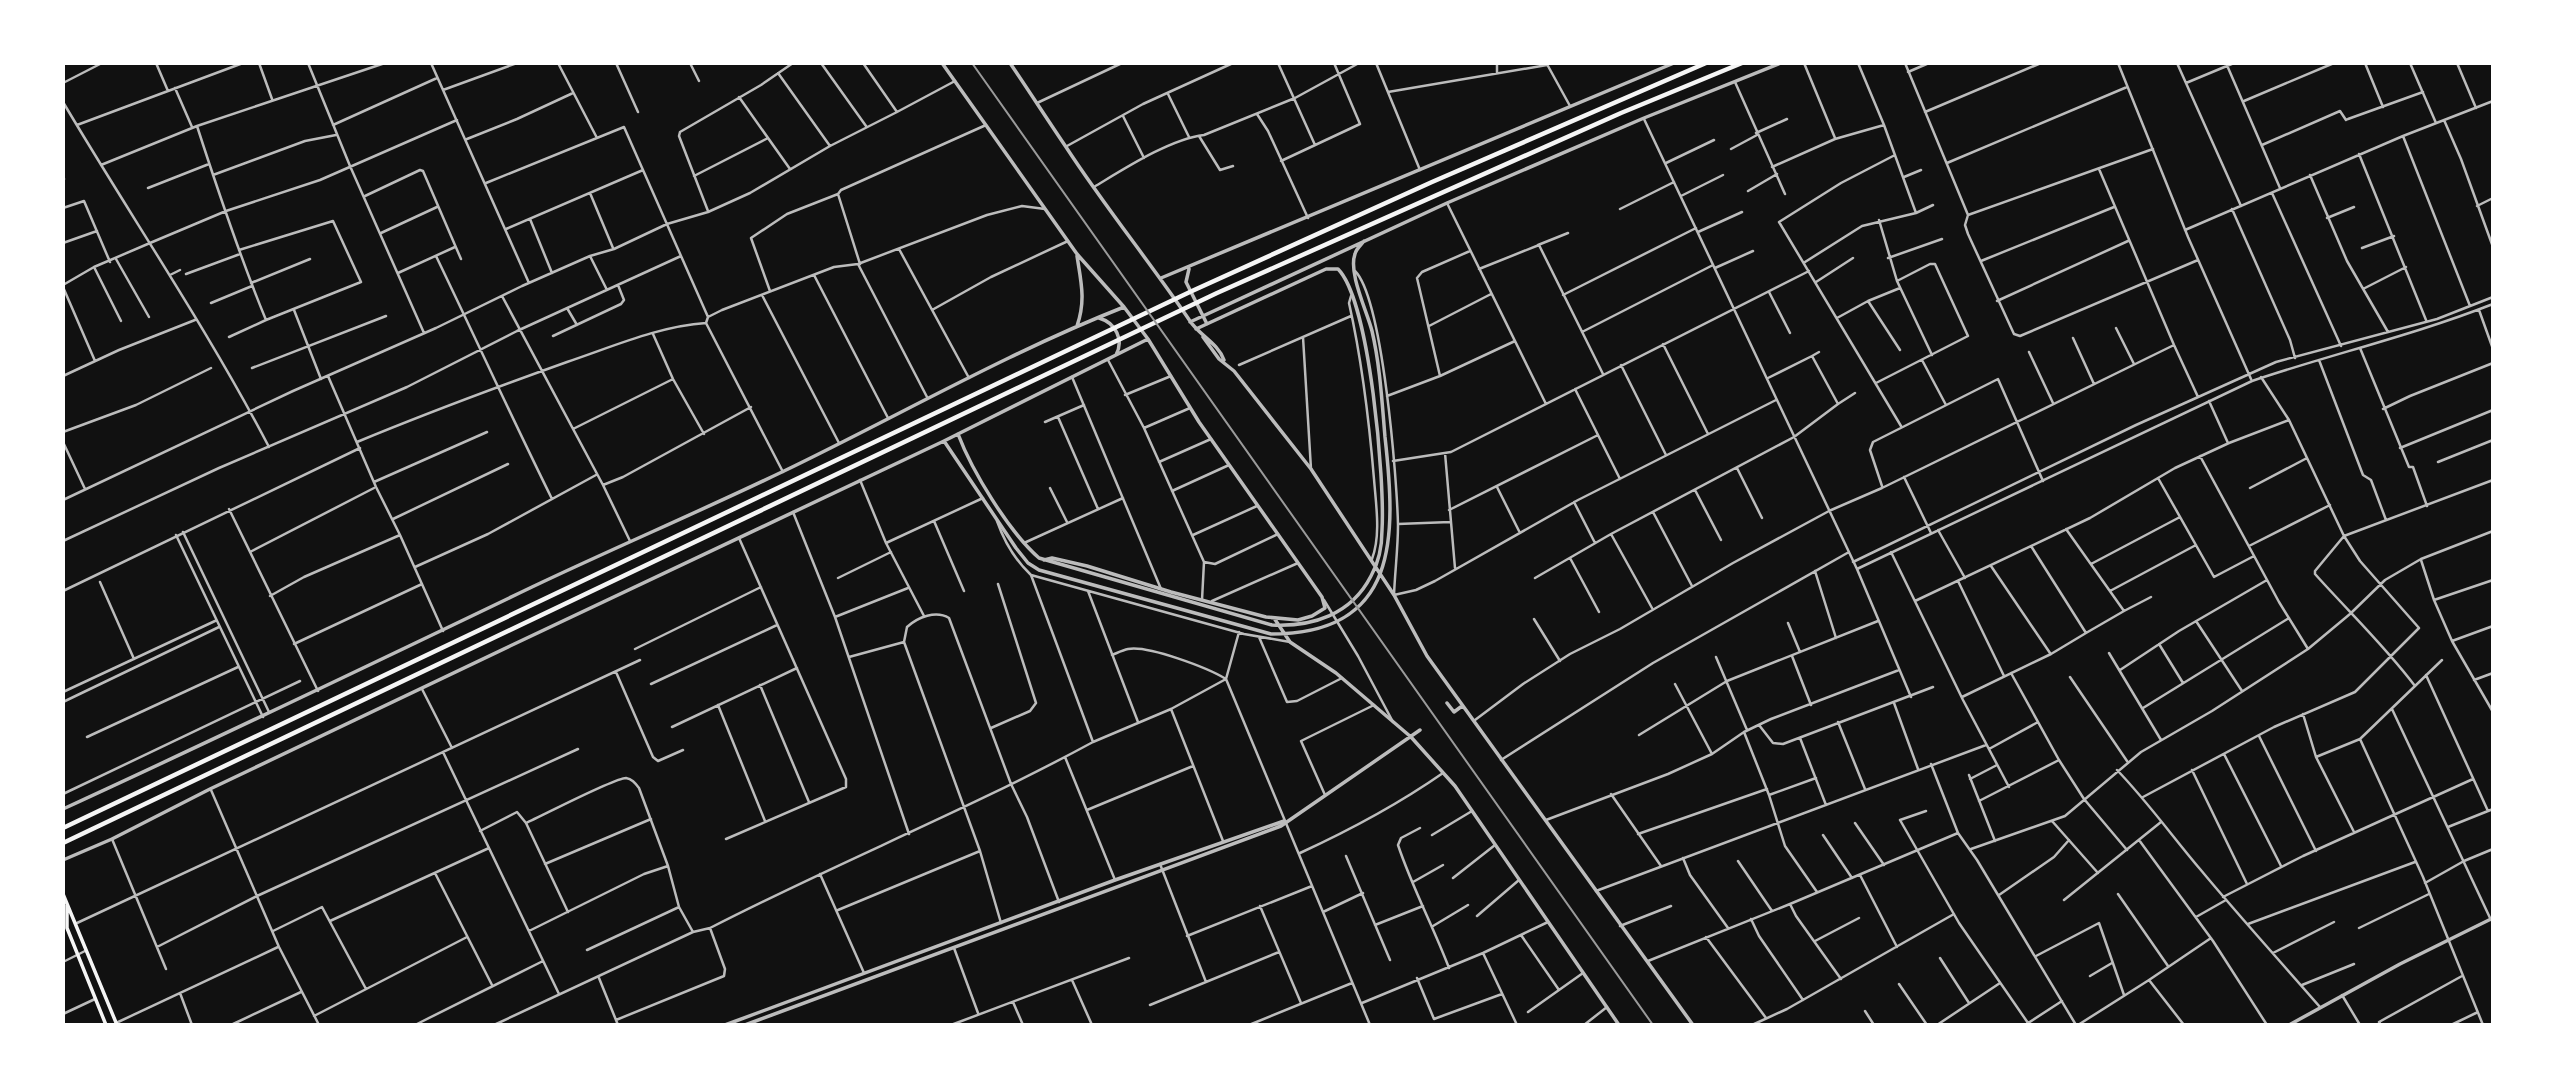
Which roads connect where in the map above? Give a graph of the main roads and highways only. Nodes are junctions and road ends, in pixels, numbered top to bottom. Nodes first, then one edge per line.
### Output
1 (1706, 63) edge
2 (1742, 63) edge
3 (63, 828) edge
4 (63, 843) edge
5 (63, 894) edge
6 (67, 904) junction
7 (117, 1024) edge
8 (106, 1025) edge

1 - 3 highway
2 - 4 highway
5 - 6 main road
6 - 7 main road
6 - 8 main road

